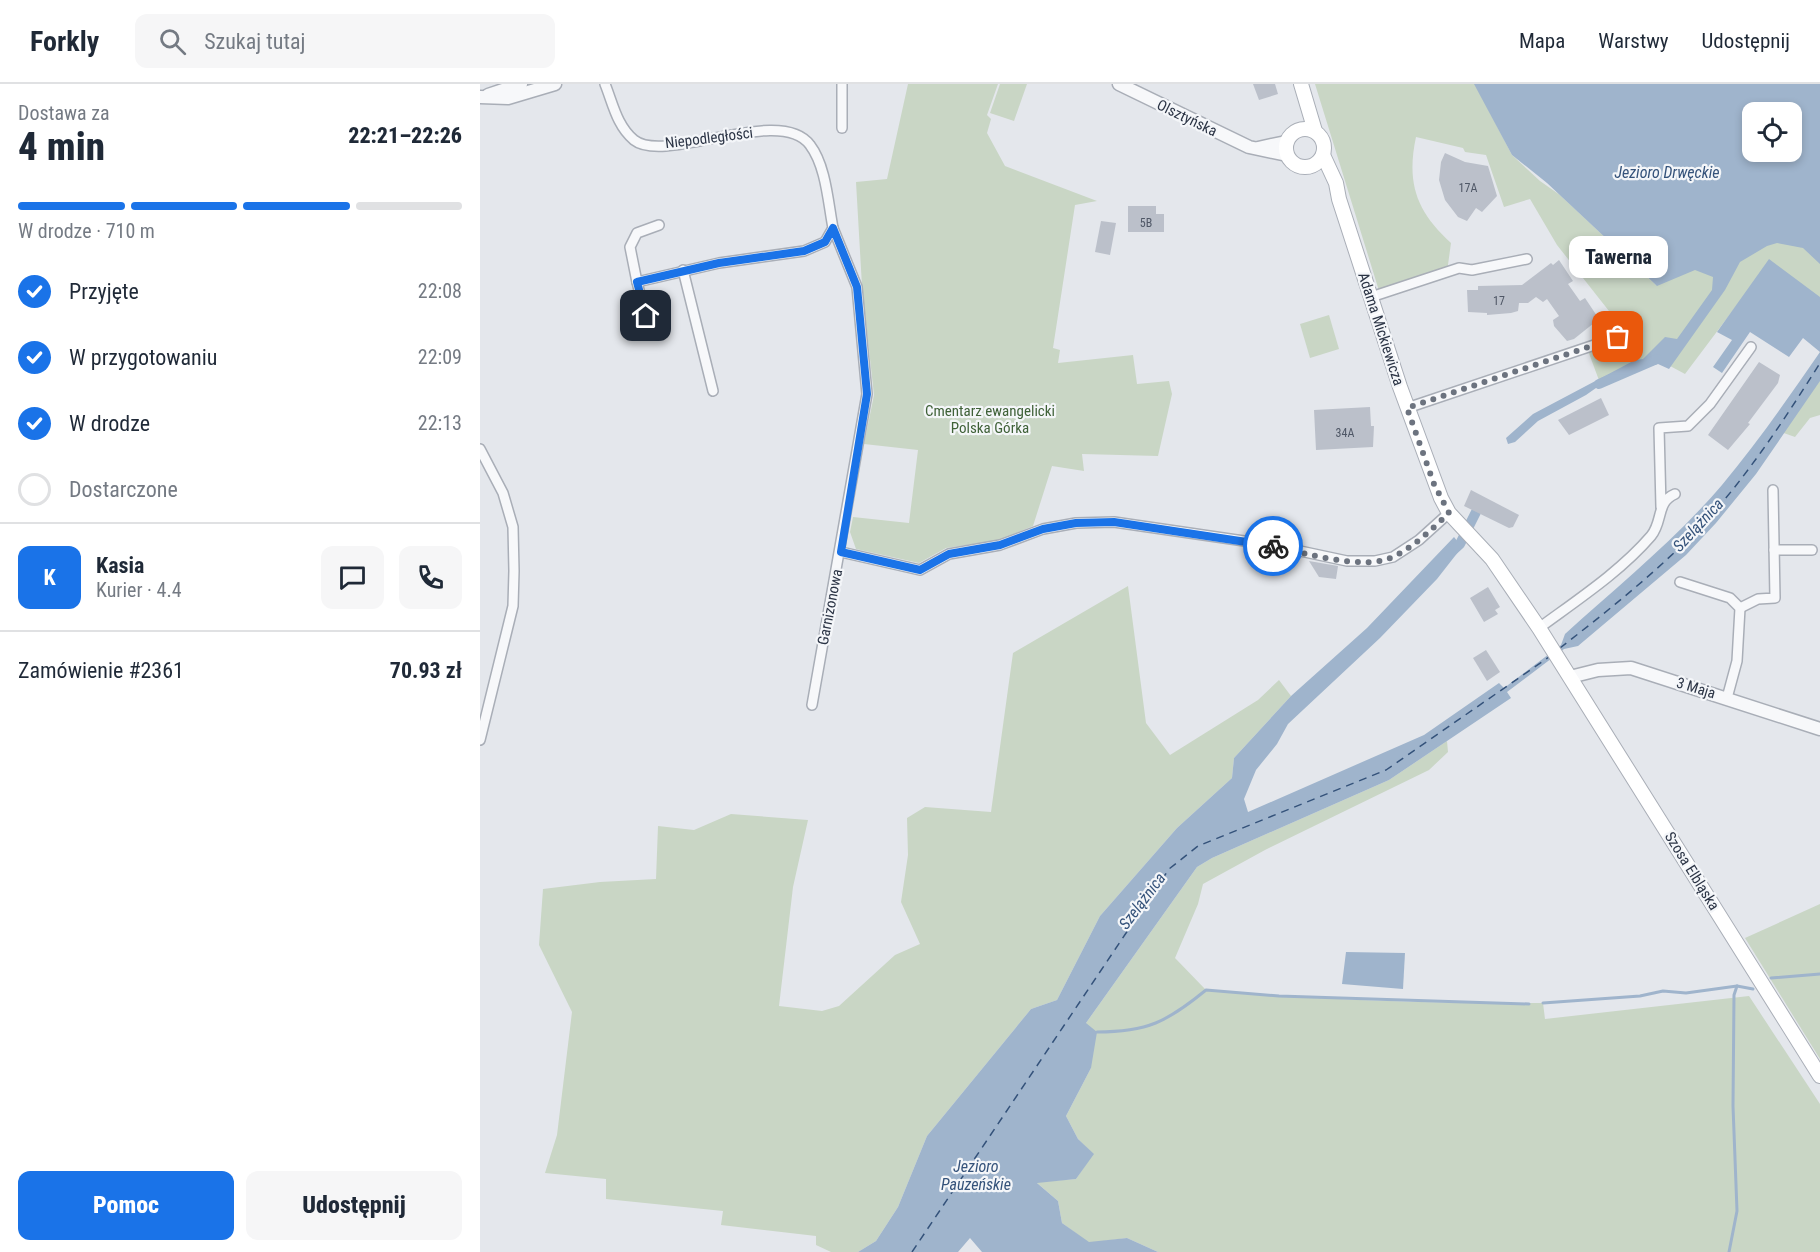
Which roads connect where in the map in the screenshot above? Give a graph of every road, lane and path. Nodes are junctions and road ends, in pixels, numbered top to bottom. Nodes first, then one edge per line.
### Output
1 (521, 84) edge
2 (555, 84) edge
3 (605, 84) edge
4 (842, 84) edge
5 (1119, 84) edge
6 (1301, 84) edge
7 (480, 99) edge
8 (1306, 99) junction
9 (842, 128) dead end
10 (1300, 129) junction
11 (1315, 131) junction
12 (1287, 149) junction
13 (1318, 160) junction
14 (822, 177) joint
15 (659, 225) dead end
16 (833, 228) junction
17 (1527, 259) dead end
18 (683, 270) junction
19 (637, 282) junction
20 (1371, 297) junction
21 (650, 334) dead end
22 (1618, 337) dead end
23 (1751, 347) dead end
24 (713, 391) dead end
25 (1407, 408) junction
26 (480, 449) edge
27 (1773, 490) dead end
28 (1675, 494) dead end
29 (1661, 507) junction
30 (1449, 513) junction
31 (1774, 550) junction
32 (1812, 550) dead end
33 (841, 552) junction
34 (1680, 582) dead end
35 (1740, 609) junction
36 (1541, 631) junction
37 (1567, 672) junction
38 (1727, 698) junction
39 (812, 705) dead end
40 (1820, 729) edge
41 (480, 740) edge
42 (1820, 1076) edge

1 - 7 street
2 - 7 street
3 - 14 street, Niepodległości
4 - 9 street
5 - 12 street, Olsztyńska
6 - 8 main road
8 - 10 main road
8 - 11 main road
10 - 11 main road
10 - 12 main road
11 - 13 main road
12 - 13 main road
13 - 20 main road, Adama Mickiewicza
14 - 16 street, Garnizonowa
15 - 19 street
16 - 18 street
16 - 33 street, Garnizonowa
17 - 20 street
18 - 19 street
18 - 24 street
19 - 21 street
20 - 25 main road, Adama Mickiewicza
22 - 25 street
23 - 29 street
25 - 30 main road, Adama Mickiewicza
26 - 41 street
27 - 31 street
28 - 29 street
29 - 36 street
30 - 33 street
30 - 36 main road, Adama Mickiewicza
31 - 32 street
31 - 35 street
33 - 39 street, Garnizonowa
34 - 35 street
35 - 38 street
36 - 37 main road, Adama Mickiewicza
37 - 38 street, 3 Maja
37 - 42 main road, Szosa Elbląska
38 - 40 street, 3 Maja

